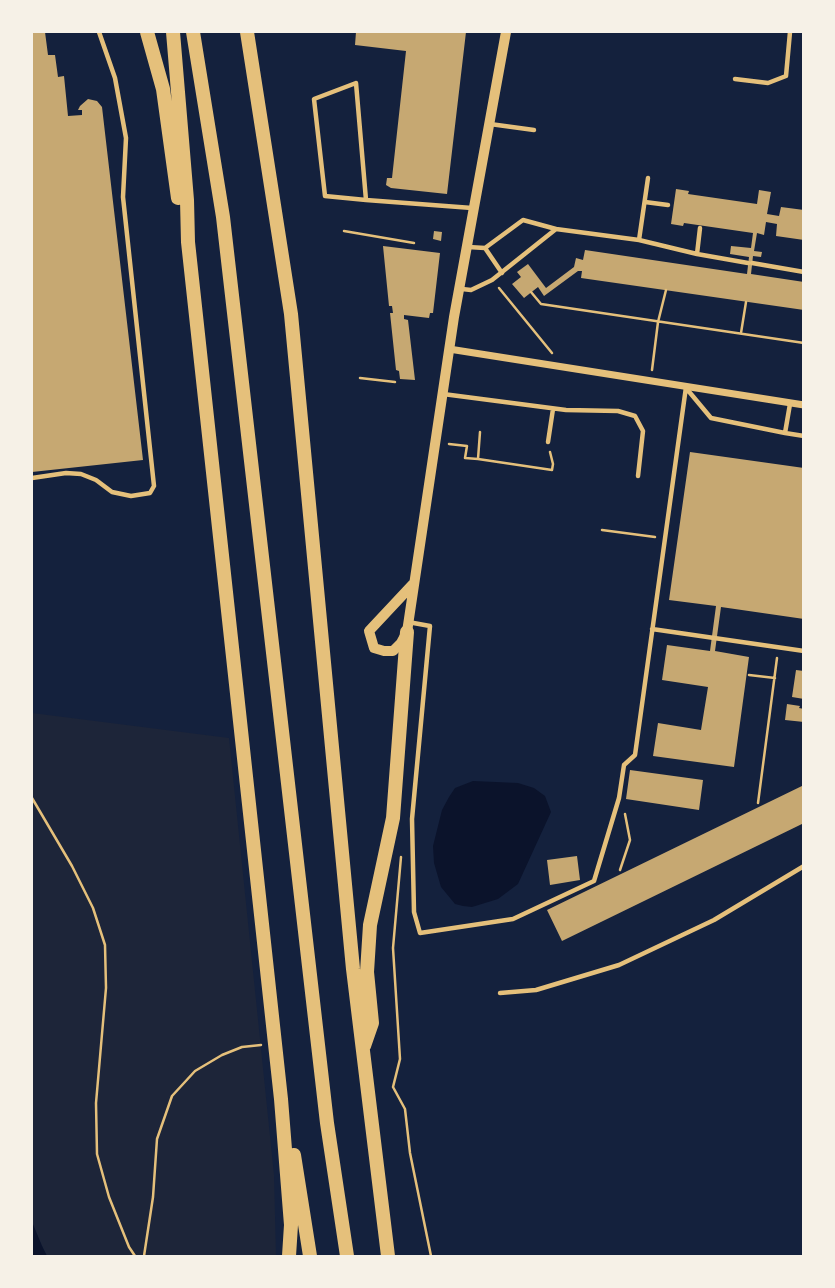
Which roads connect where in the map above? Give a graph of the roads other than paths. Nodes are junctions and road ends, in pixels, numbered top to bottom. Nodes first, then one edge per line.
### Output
1 (99, 32) edge
2 (147, 32) edge
3 (173, 32) edge
4 (193, 32) edge
5 (247, 32) edge
6 (506, 32) edge
7 (790, 32) edge
8 (735, 79) dead end
9 (489, 124) junction
10 (534, 130) dead end
11 (648, 178) dead end
12 (366, 200) junction
13 (645, 202) junction
14 (668, 205) dead end
15 (473, 208) junction
16 (700, 228) dead end
17 (556, 229) junction
18 (639, 240) junction
19 (188, 242) junction
20 (467, 246) junction
21 (485, 248) junction
22 (697, 254) junction
23 (502, 272) junction
24 (803, 272) edge
25 (459, 289) junction
26 (449, 349) junction
27 (686, 387) junction
28 (443, 394) junction
29 (790, 404) junction
30 (803, 405) edge
31 (553, 409) junction
32 (785, 433) junction
33 (803, 436) edge
34 (548, 442) road end
35 (638, 476) dead end
36 (32, 478) edge
37 (413, 584) junction
38 (407, 627) junction
39 (652, 629) junction
40 (803, 651) edge
41 (803, 866) edge
42 (500, 993) dead end
43 (363, 1051) junction
44 (281, 1099) junction
45 (289, 1256) edge
46 (310, 1256) edge
47 (347, 1256) edge
48 (388, 1256) edge

1 - 36 lane
2 - 19 highway
3 - 19 highway
4 - 47 highway
5 - 43 highway
6 - 9 street
7 - 8 lane
9 - 10 lane
9 - 15 street
11 - 13 lane
12 - 12 lane
12 - 15 lane
13 - 14 lane
13 - 18 lane
15 - 20 street
16 - 22 lane
17 - 18 lane
17 - 21 lane
17 - 23 lane
18 - 22 lane
19 - 44 highway
20 - 21 lane
20 - 25 street
21 - 23 lane
22 - 24 lane
23 - 25 lane
25 - 26 street
26 - 27 street
26 - 28 street
27 - 29 street
27 - 32 lane
27 - 39 lane
28 - 31 lane
28 - 37 street
29 - 30 street
29 - 32 lane
31 - 34 lane
31 - 35 lane
32 - 33 lane
37 - 38 street
37 - 38 street
38 - 39 lane
38 - 43 highway
39 - 40 lane
41 - 42 lane
43 - 48 highway
44 - 45 highway
44 - 46 highway

